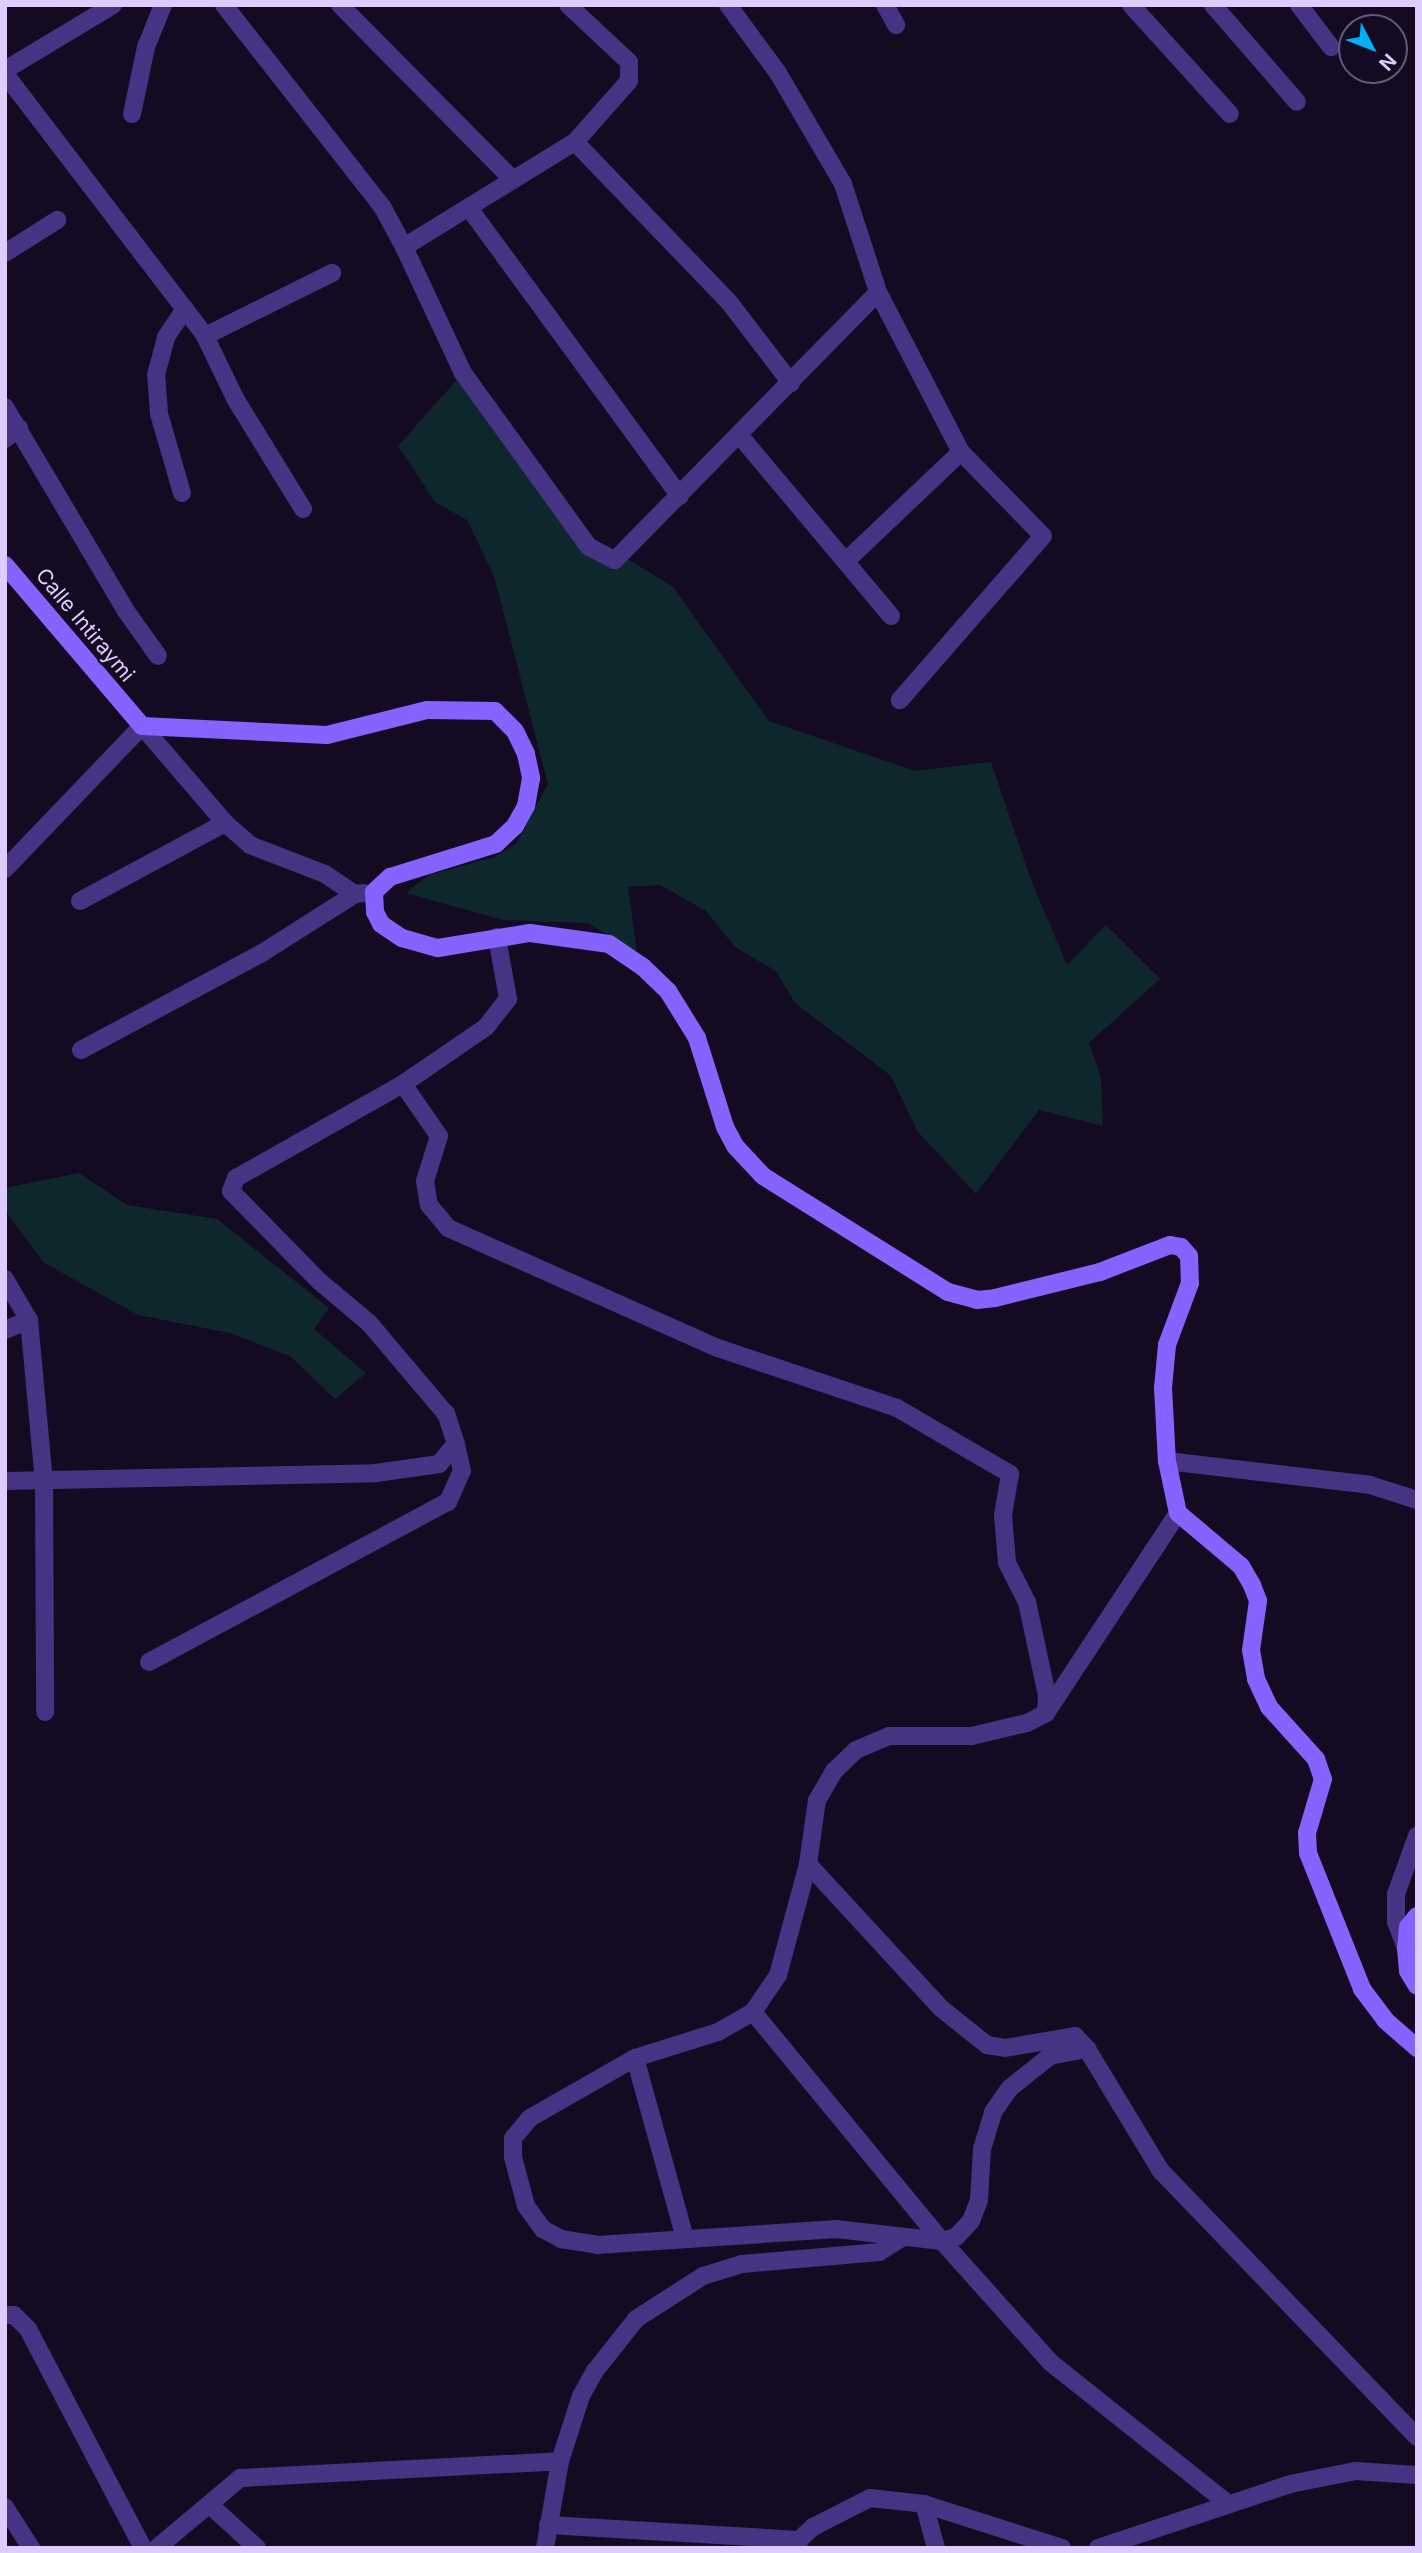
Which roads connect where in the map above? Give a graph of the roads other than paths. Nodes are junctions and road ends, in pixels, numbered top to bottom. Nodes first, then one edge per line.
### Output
1 (113, 5) edge
2 (163, 5) edge
3 (224, 5) edge
4 (340, 5) edge
5 (568, 5) edge
6 (727, 5) edge
7 (885, 5) edge
8 (1131, 5) edge
9 (1213, 5) edge
10 (1299, 5) edge
11 (896, 24) dead end
12 (1331, 47) dead end
13 (5, 72) edge
14 (1297, 102) dead end
15 (132, 114) dead end
16 (1230, 114) dead end
17 (575, 142) junction
18 (513, 180) junction
19 (469, 208) junction
20 (57, 220) dead end
21 (404, 247) junction
22 (5, 253) edge
23 (332, 272) dead end
24 (878, 292) junction
25 (186, 309) junction
26 (205, 336) junction
27 (791, 383) junction
28 (5, 407) edge
29 (12, 433) edge
30 (740, 436) junction
31 (961, 452) junction
32 (182, 493) dead end
33 (680, 496) junction
34 (303, 509) dead end
35 (846, 561) junction
36 (5, 565) edge
37 (891, 616) dead end
38 (159, 656) dead end
39 (900, 700) dead end
40 (136, 720) junction
41 (225, 822) junction
42 (5, 869) edge
43 (374, 892) junction
44 (355, 894) junction
45 (80, 901) dead end
46 (497, 937) junction
47 (81, 1050) dead end
48 (403, 1084) junction
49 (5, 1279) edge
50 (29, 1320) junction
51 (5, 1330) edge
52 (456, 1444) junction
53 (1167, 1461) junction
54 (5, 1481) edge
55 (44, 1483) junction
56 (1417, 1500) edge
57 (1178, 1513) junction
58 (149, 1662) dead end
59 (45, 1712) dead end
60 (1046, 1713) junction
61 (1417, 1836) edge
62 (808, 1864) junction
63 (1417, 1916) edge
64 (1406, 1948) junction
65 (1417, 1986) edge
66 (753, 2012) junction
67 (1417, 2048) edge
68 (1087, 2049) junction
69 (635, 2057) junction
70 (685, 2238) junction
71 (900, 2239) junction
72 (942, 2241) junction
73 (5, 2315) edge
74 (1417, 2437) edge
75 (560, 2461) junction
76 (1417, 2475) edge
77 (1227, 2503) junction
78 (924, 2504) junction
79 (210, 2505) junction
80 (5, 2507) edge
81 (548, 2525) junction
82 (799, 2544) edge
83 (31, 2548) edge
84 (143, 2548) edge
85 (158, 2548) edge
86 (257, 2548) edge
87 (545, 2548) edge
88 (936, 2548) edge
89 (1062, 2548) edge
90 (1098, 2548) edge

1 - 13 street
2 - 15 street
3 - 21 street
4 - 18 street
5 - 17 street
6 - 24 street
7 - 11 street
8 - 16 street
9 - 14 street
10 - 12 street
13 - 25 street
17 - 18 street
17 - 27 street
18 - 19 street
19 - 21 street
19 - 33 street
20 - 22 street
21 - 33 street
23 - 26 street
24 - 27 street
24 - 31 street
25 - 26 street
25 - 32 street
26 - 34 street
27 - 30 street
28 - 29 street
29 - 38 street
30 - 33 street
30 - 35 street
31 - 35 street
31 - 39 street
35 - 37 street
36 - 40 main road, Calle Intiraymi
40 - 41 street
40 - 42 street
40 - 43 main road
41 - 44 street
41 - 45 street
43 - 44 street
43 - 46 main road
44 - 47 street
46 - 48 street
46 - 53 main road
48 - 52 street
48 - 60 street
49 - 50 street
50 - 51 street
50 - 55 street
52 - 55 street
52 - 58 street
53 - 56 street
53 - 57 main road
54 - 55 street
55 - 59 street
57 - 60 street
57 - 67 main road
60 - 62 street
61 - 64 street
62 - 66 street
62 - 68 street
63 - 64 main road
64 - 65 main road
66 - 69 street
66 - 72 street
68 - 72 street
68 - 74 street
69 - 70 street
69 - 70 street
70 - 71 street
71 - 72 street
71 - 75 street
72 - 77 street
73 - 84 street
75 - 79 street
75 - 81 street
76 - 77 street
77 - 90 street
78 - 82 street
78 - 88 street
78 - 89 street
79 - 85 street
79 - 86 street
80 - 83 street
81 - 82 street
81 - 87 street

